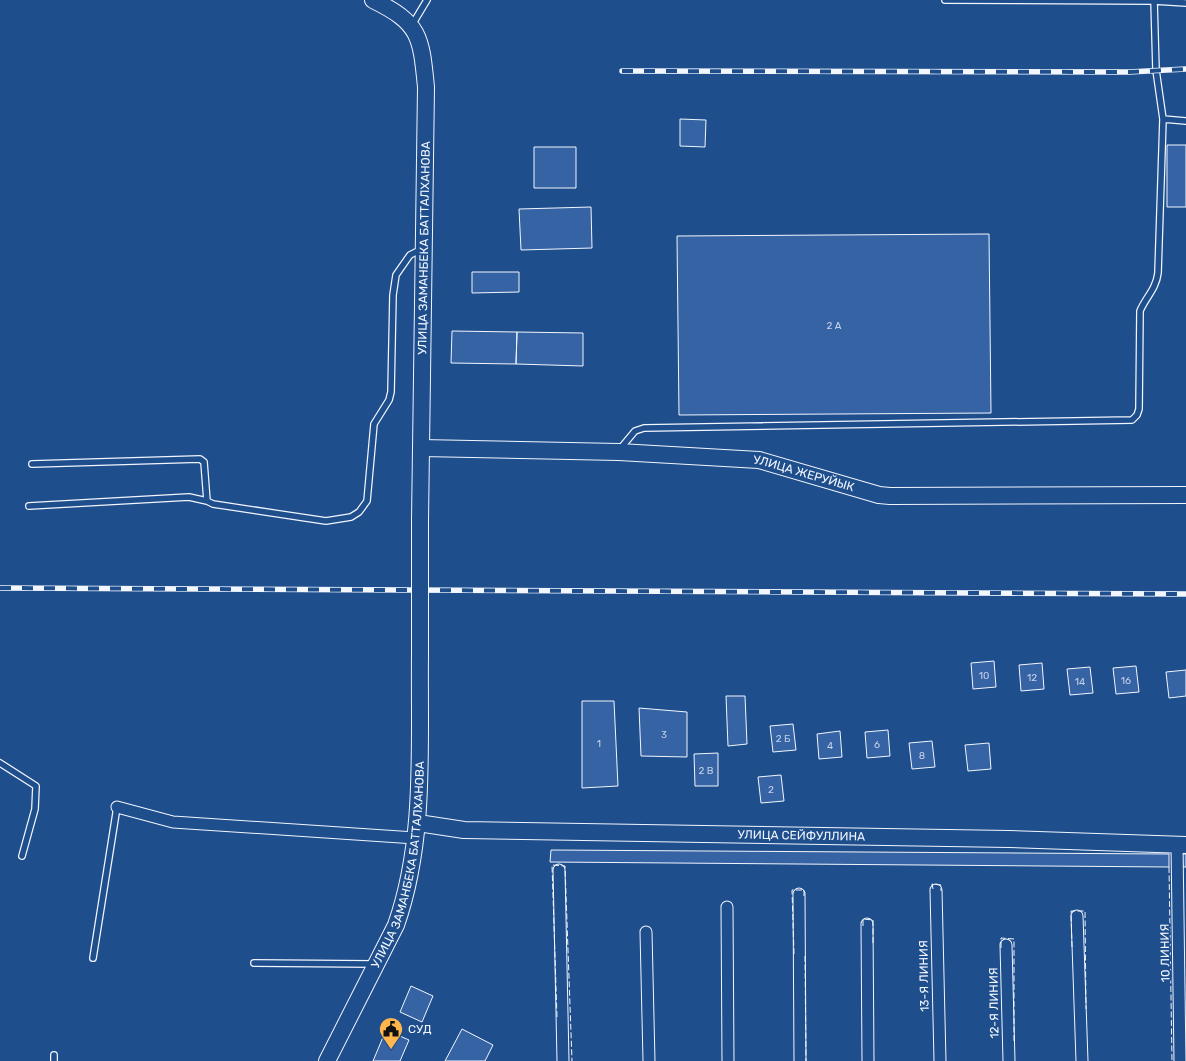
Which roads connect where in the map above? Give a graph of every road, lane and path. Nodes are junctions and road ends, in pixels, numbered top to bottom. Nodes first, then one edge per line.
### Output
1 (373, 0) edge
2 (427, 0) edge
3 (944, 0) edge
4 (1154, 0) edge
5 (1186, 3) edge
6 (412, 25) junction
7 (1162, 119) junction
8 (1186, 121) edge
9 (424, 249) junction
10 (421, 448) junction
11 (618, 452) junction
12 (32, 464) dead end
13 (1186, 495) edge
14 (207, 501) junction
15 (29, 506) dead end
16 (0, 763) edge
17 (117, 807) joint
18 (416, 830) junction
19 (1182, 845) edge
20 (22, 856) dead end
21 (559, 870) dead end
22 (936, 890) dead end
23 (799, 894) dead end
24 (727, 907) dead end
25 (1077, 916) dead end
26 (867, 924) dead end
27 (646, 932) dead end
28 (1006, 945) dead end
29 (93, 958) dead end
30 (254, 963) dead end
31 (376, 964) junction
32 (327, 1061) edge
33 (564, 1061) edge
34 (649, 1061) edge
35 (728, 1061) edge
36 (800, 1061) edge
37 (868, 1061) edge
38 (940, 1061) edge
39 (1009, 1061) edge
40 (1082, 1061) edge
41 (1180, 1061) edge

1 - 6 street
2 - 6 lane
3 - 4 lane
4 - 5 lane
4 - 7 lane
6 - 9 street, УЛИЦА ЗАМАНБЕКА БАТТАЛХАНОВА
7 - 8 lane
7 - 11 lane
9 - 10 street, УЛИЦА ЗАМАНБЕКА БАТТАЛХАНОВА
9 - 14 lane
10 - 11 street, УЛИЦА ЖЕРУЙЫК
10 - 18 street, УЛИЦА ЗАМАНБЕКА БАТТАЛХАНОВА, bridge
11 - 13 street, УЛИЦА ЖЕРУЙЫК
12 - 14 lane
14 - 15 lane
16 - 20 lane
17 - 18 street
17 - 29 lane
18 - 19 street, УЛИЦА СЕЙФУЛЛИНА
18 - 31 street, УЛИЦА ЗАМАНБЕКА БАТТАЛХАНОВА
19 - 41 street, 10 ЛИНИЯ
21 - 33 street
22 - 38 street, 13-Я ЛИНИЯ
23 - 36 street
24 - 35 street
25 - 40 street
26 - 37 street
27 - 34 street
28 - 39 street, 12-Я ЛИНИЯ
30 - 31 lane
31 - 32 street, УЛИЦА ЗАМАНБЕКА БАТТАЛХАНОВА

